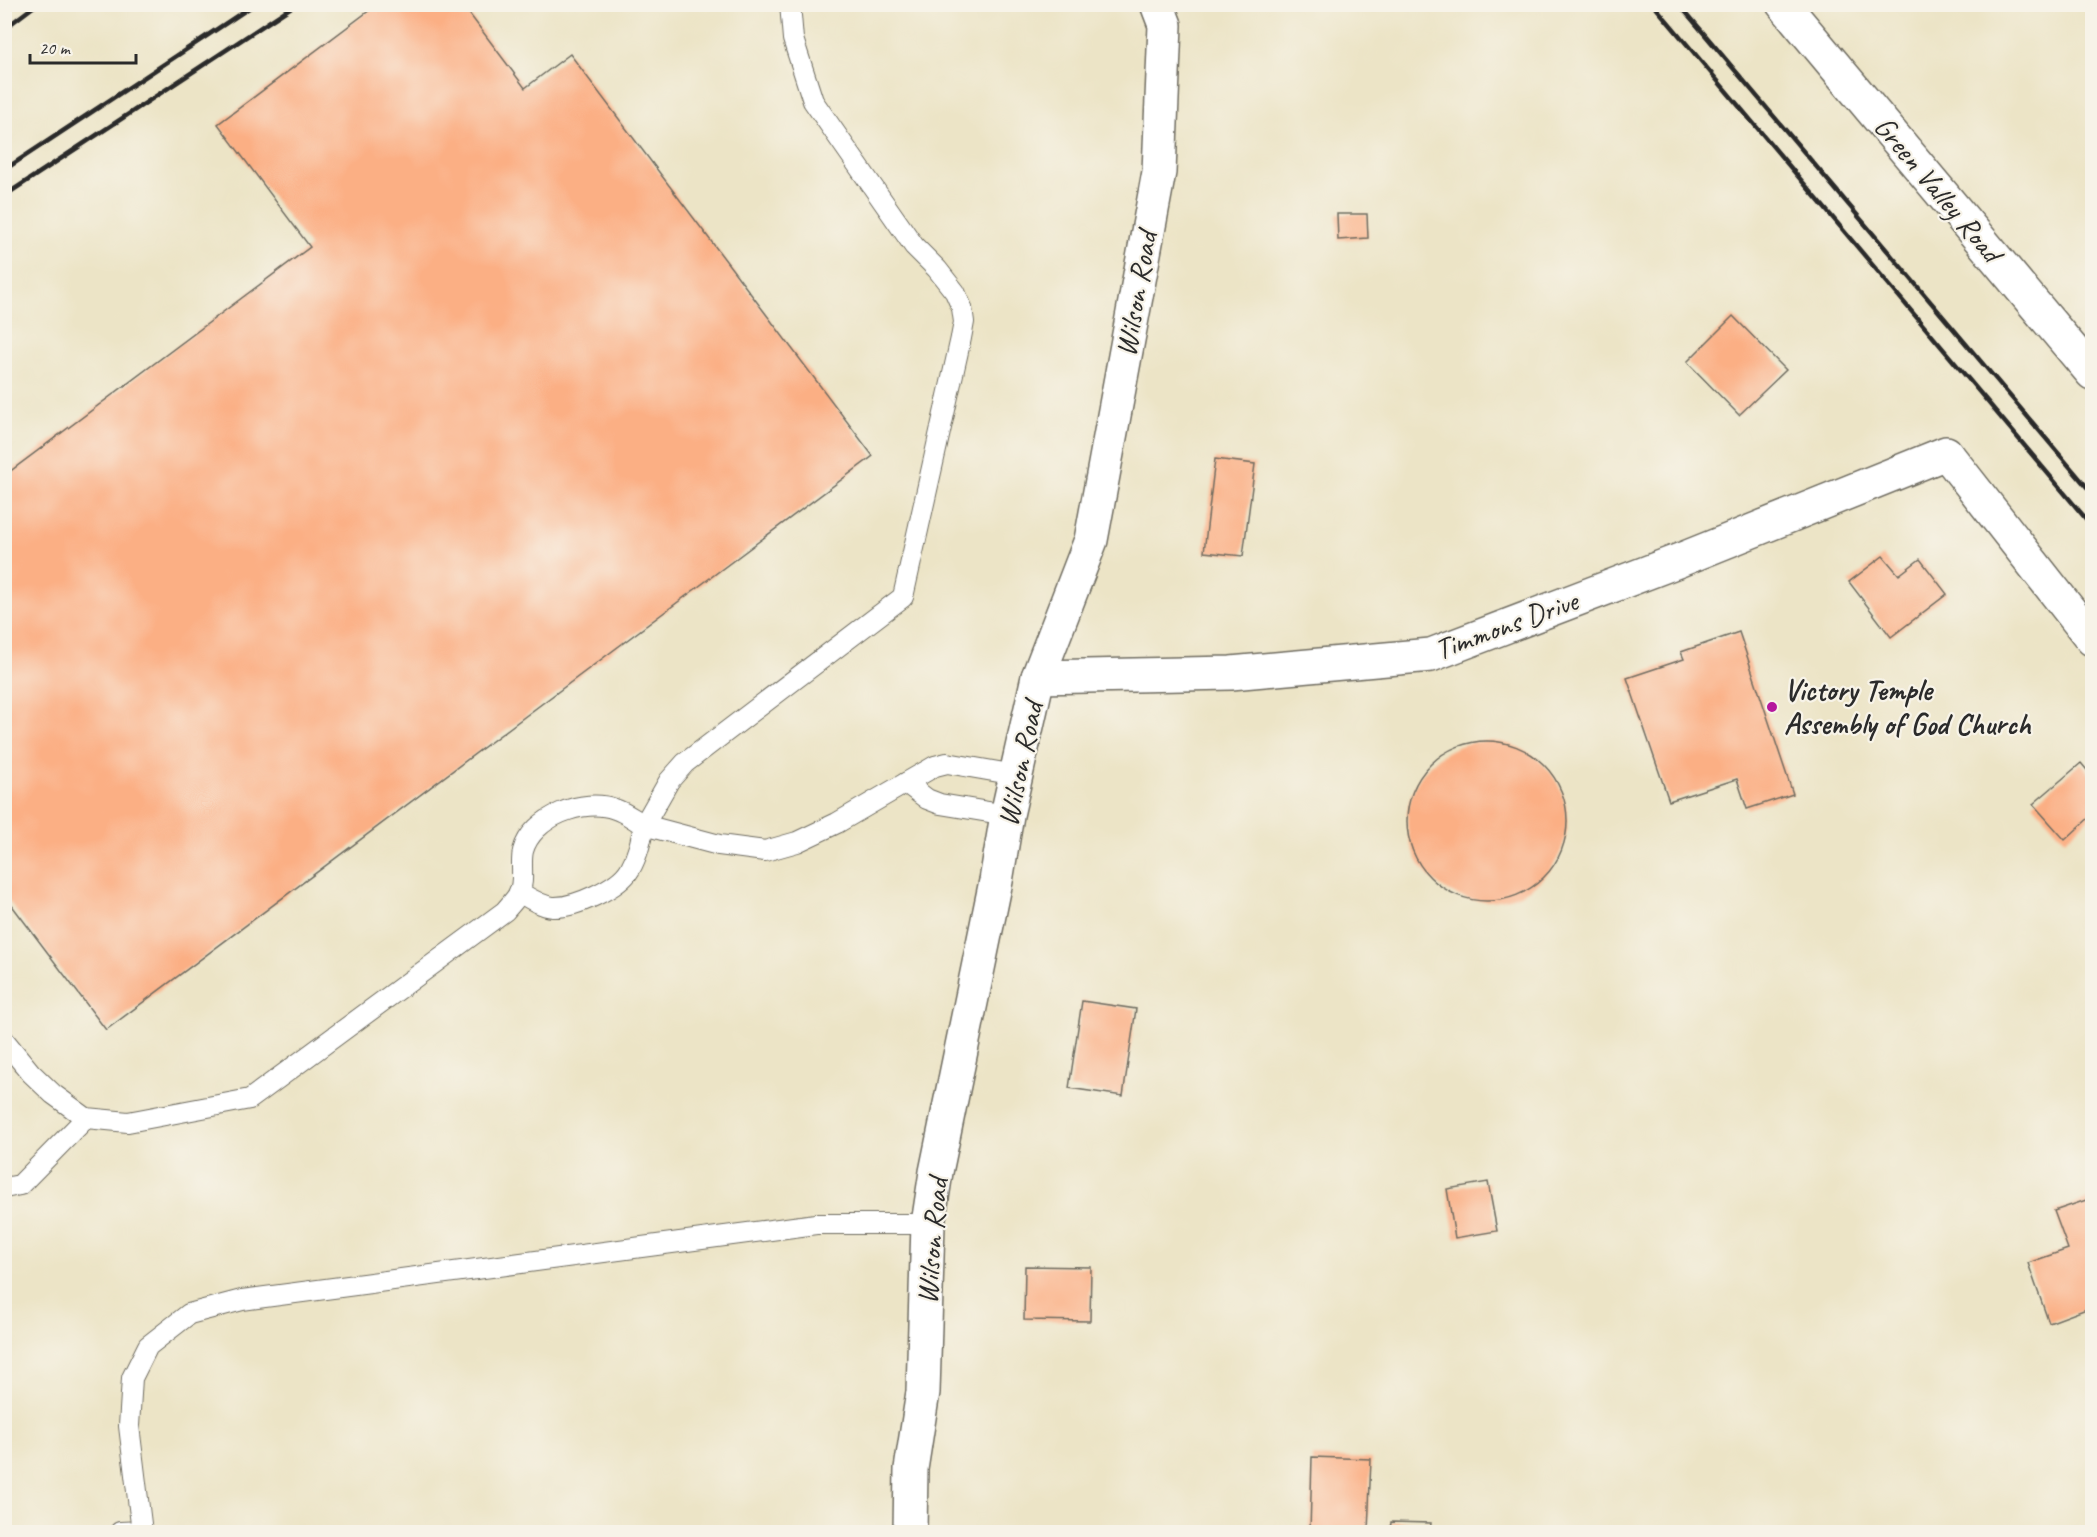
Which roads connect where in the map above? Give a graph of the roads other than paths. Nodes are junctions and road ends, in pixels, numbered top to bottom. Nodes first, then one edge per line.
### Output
1 (790, 4) edge
2 (1157, 4) edge
3 (1783, 4) edge
4 (2092, 373) edge
5 (2092, 639) edge
6 (1038, 677) junction
7 (1016, 775) junction
8 (906, 783) junction
9 (1007, 815) junction
10 (644, 825) junction
11 (519, 892) junction
12 (4, 1040) edge
13 (87, 1118) junction
14 (4, 1188) edge
15 (928, 1224) junction
16 (142, 1532) edge
17 (120, 1533) edge
18 (910, 1533) edge

1 - 10 lane
2 - 6 street, Wilson Road
3 - 4 street, Green Valley Road
5 - 6 street, Timmons Drive
6 - 7 street, Wilson Road
7 - 8 lane
7 - 9 street, Wilson Road
8 - 9 lane
8 - 10 lane
9 - 15 street, Wilson Road
10 - 11 lane
10 - 11 lane
11 - 13 lane
12 - 13 lane
13 - 14 lane
15 - 16 lane
15 - 18 street, Wilson Road
16 - 17 lane

